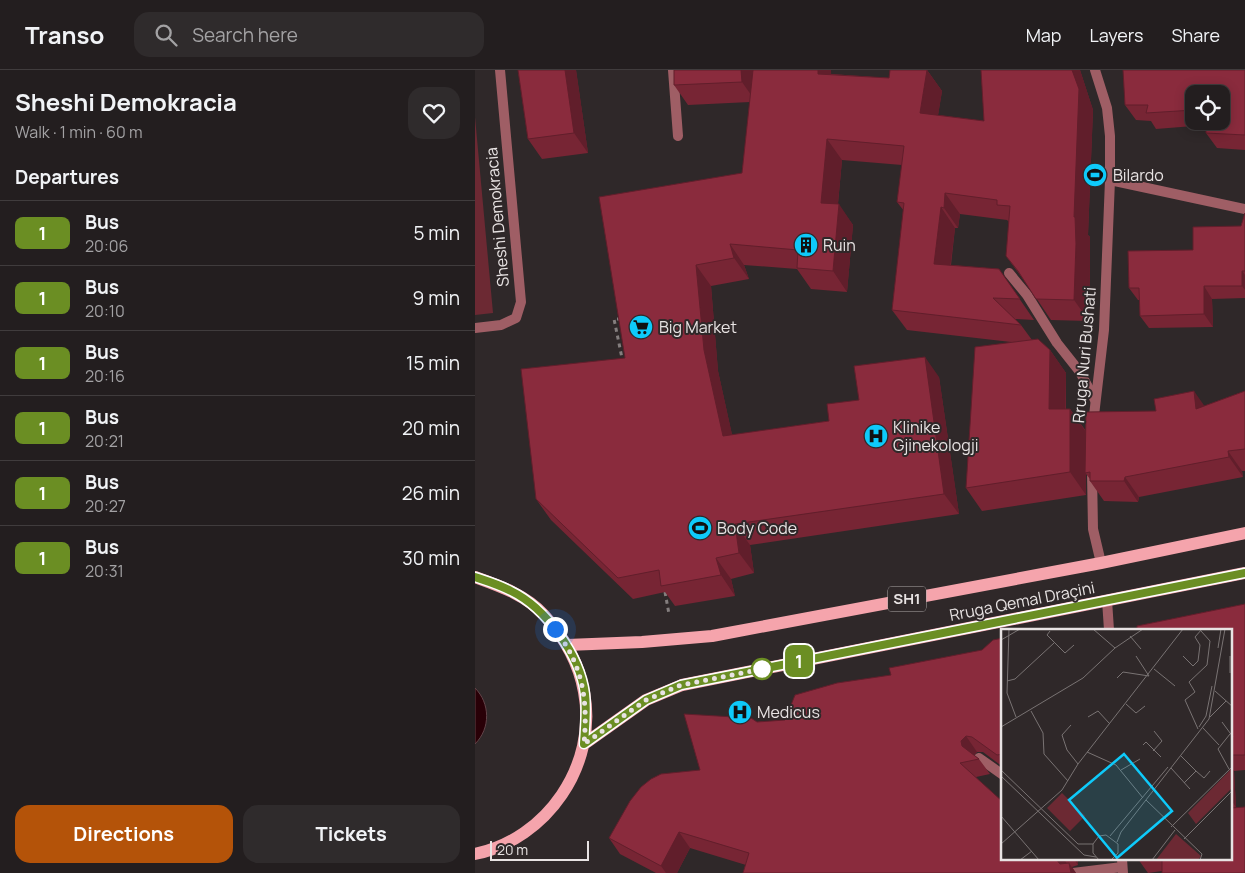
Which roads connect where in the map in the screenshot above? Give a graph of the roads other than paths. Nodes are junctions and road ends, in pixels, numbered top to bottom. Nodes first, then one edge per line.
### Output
1 (500, 70) edge
2 (673, 70) edge
3 (1095, 70) edge
4 (678, 136) dead end
5 (1110, 180) junction
6 (1245, 210) edge
7 (1009, 273) edge
8 (475, 328) edge
9 (1095, 400) junction
10 (1093, 434) edge
11 (1092, 460) edge
12 (1245, 533) edge
13 (1101, 563) junction
14 (1245, 573) edge
15 (475, 577) edge
16 (1107, 600) junction
17 (1109, 629) edge
18 (567, 645) junction
19 (584, 744) junction
20 (979, 758) edge
21 (1001, 774) edge
22 (475, 854) edge
23 (1122, 867) edge
24 (1073, 873) edge

1 - 8 street, Sheshi Demokracia
2 - 4 street
3 - 5 street, Rruga Nuri Bushati
5 - 6 street
5 - 9 street, Rruga Nuri Bushati
7 - 9 street
9 - 10 street, Rruga Nuri Bushati
11 - 13 street
12 - 13 main road, Rruga Qemal Draçini / SH1
13 - 18 main road, Rruga Qemal Draçini / SH1
14 - 16 main road, Rruga Qemal Draçini / SH1
15 - 18 main road
16 - 17 street
16 - 19 main road, Rruga Qemal Draçini / SH1
18 - 19 main road
19 - 22 main road
20 - 21 street
23 - 24 street

